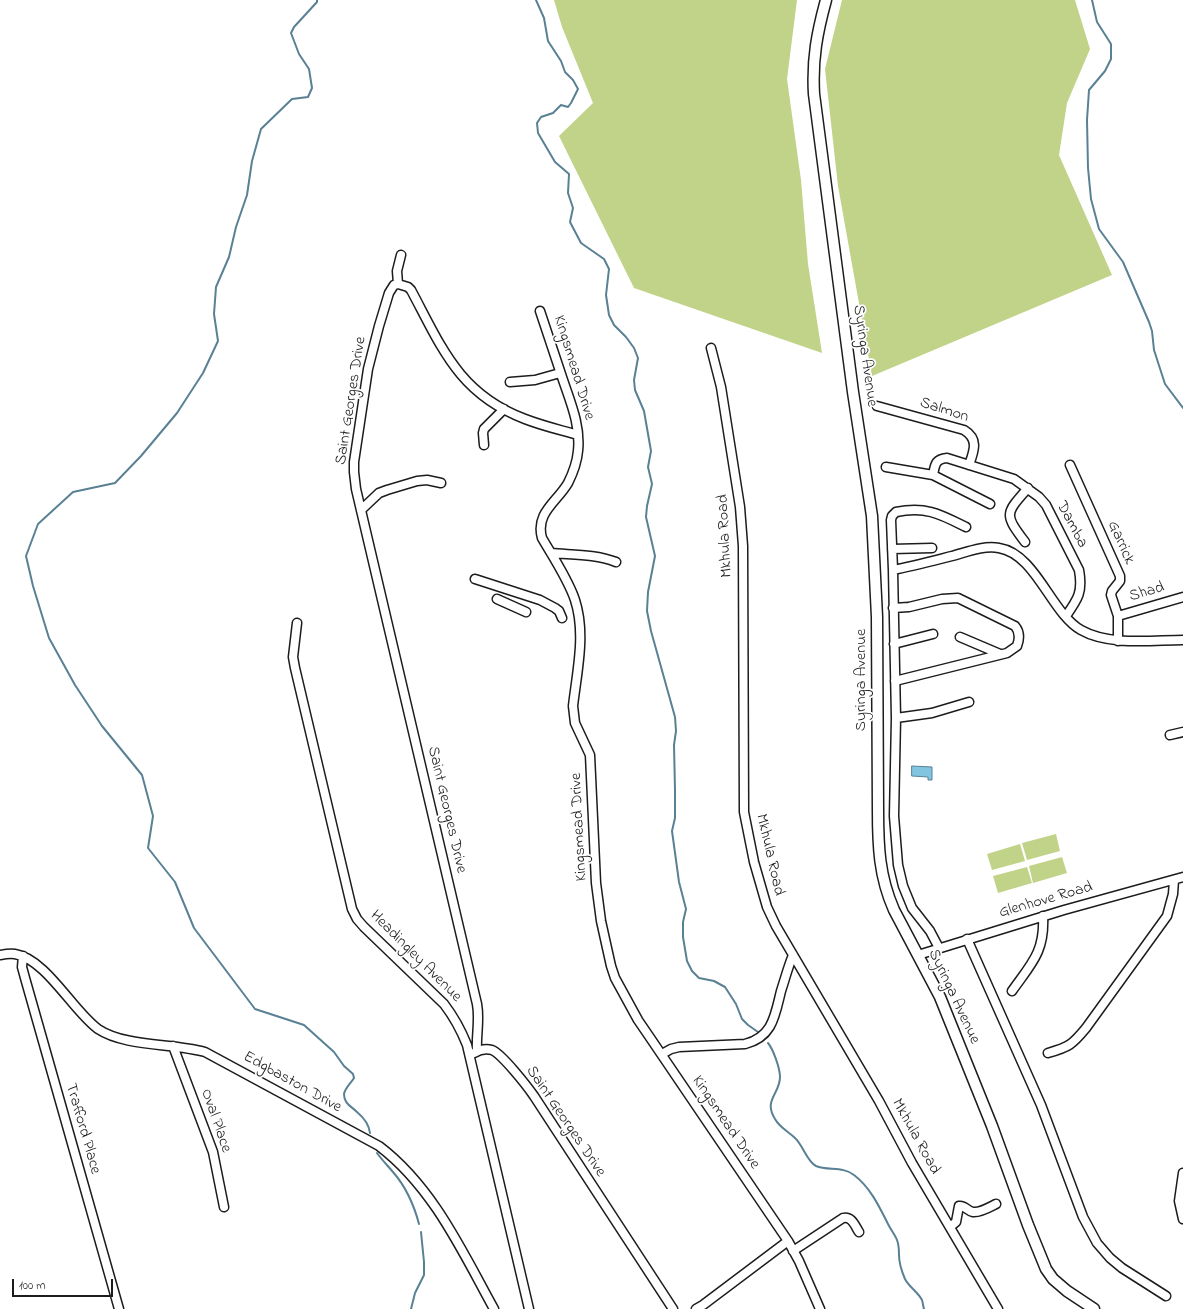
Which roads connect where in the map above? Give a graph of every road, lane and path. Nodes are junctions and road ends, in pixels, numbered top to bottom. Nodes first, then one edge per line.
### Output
1 (826, 0) edge
2 (401, 255) dead end
3 (398, 284) junction
4 (540, 311) dead end
5 (711, 348) dead end
6 (560, 373) junction
7 (510, 382) dead end
8 (877, 406) dead end
9 (504, 410) junction
10 (574, 413) junction
11 (559, 429) junction
12 (578, 435) junction
13 (484, 444) dead end
14 (578, 452) junction
15 (969, 465) junction
16 (1070, 465) dead end
17 (886, 467) dead end
18 (932, 475) junction
19 (441, 482) dead end
20 (1028, 488) junction
21 (990, 504) dead end
22 (362, 510) junction
23 (966, 527) dead end
24 (1025, 542) dead end
25 (932, 548) dead end
26 (892, 549) junction
27 (551, 553) junction
28 (616, 562) dead end
29 (893, 570) junction
30 (475, 579) dead end
31 (1183, 597) edge
32 (497, 599) dead end
33 (893, 608) junction
34 (526, 612) dead end
35 (1066, 616) junction
36 (1118, 616) junction
37 (562, 618) dead end
38 (296, 623) dead end
39 (933, 634) dead end
40 (960, 637) dead end
41 (1183, 640) edge
42 (1118, 641) junction
43 (894, 644) junction
44 (1000, 654) junction
45 (895, 680) junction
46 (969, 702) dead end
47 (896, 718) junction
48 (1183, 732) edge
49 (1170, 735) dead end
50 (1183, 877) edge
51 (1174, 880) junction
52 (1043, 916) junction
53 (967, 939) junction
54 (939, 948) junction
55 (0, 955) edge
56 (793, 955) junction
57 (918, 955) junction
58 (23, 956) junction
59 (1012, 991) dead end
60 (173, 1046) junction
61 (477, 1051) junction
62 (1048, 1052) dead end
63 (662, 1054) junction
64 (469, 1055) junction
65 (1183, 1173) edge
66 (996, 1204) dead end
67 (224, 1207) dead end
68 (1183, 1218) edge
69 (950, 1227) junction
70 (859, 1232) dead end
71 (788, 1241) junction
72 (793, 1251) junction
73 (1166, 1296) dead end
74 (119, 1309) edge
75 (494, 1309) edge
76 (529, 1309) edge
77 (673, 1309) edge
78 (696, 1309) edge
79 (820, 1309) edge
80 (998, 1309) edge
81 (1094, 1309) edge

1 - 57 street, Syringa Avenue
2 - 3 street
3 - 9 street
3 - 22 street, Saint Georges Drive
4 - 6 street, Kingsmead Drive
5 - 56 street, Mkhula Road
6 - 7 street
6 - 10 street, Kingsmead Drive
8 - 15 street, Salmon
9 - 11 street
9 - 13 street
10 - 11 street
10 - 12 street, Kingsmead Drive
11 - 12 street
11 - 14 street
12 - 14 street, Kingsmead Drive
14 - 27 street, Kingsmead Drive
15 - 18 street, Damba
15 - 20 street, Damba
16 - 36 street, Garrick
17 - 18 street
18 - 21 street
19 - 22 street
20 - 24 street
20 - 35 street, Damba
22 - 61 street, Saint Georges Drive
23 - 26 street
25 - 26 street
26 - 29 street
27 - 28 street
27 - 63 street, Kingsmead Drive
29 - 33 street
29 - 35 street
30 - 37 street
31 - 36 street, Shad
32 - 34 street
33 - 43 street
33 - 44 street
35 - 42 street
36 - 42 street, Garrick
38 - 64 street, Headingley Avenue
39 - 43 street
40 - 44 street
41 - 42 street
43 - 45 street
44 - 45 street
45 - 47 street
46 - 47 street
47 - 54 street
48 - 49 street
50 - 51 street, Glenhove Road
51 - 52 street, Glenhove Road
51 - 62 street
52 - 53 street, Glenhove Road
52 - 59 street
53 - 54 street, Glenhove Road
53 - 73 street
54 - 57 street, Glenhove Road
55 - 58 street
56 - 63 street
56 - 69 street, Mkhula Road
57 - 81 street, Syringa Avenue
58 - 60 street, Edgbaston Drive
58 - 74 street, Trafford Place
60 - 67 street, Oval Place
60 - 75 street, Edgbaston Drive
61 - 64 street
61 - 77 street, Saint Georges Drive
63 - 71 street, Kingsmead Drive
64 - 76 street, Headingley Avenue
65 - 68 street
66 - 69 street
69 - 80 street, Mkhula Road
70 - 72 street
71 - 72 street, Kingsmead Drive
71 - 78 street
72 - 79 street, Kingsmead Drive

